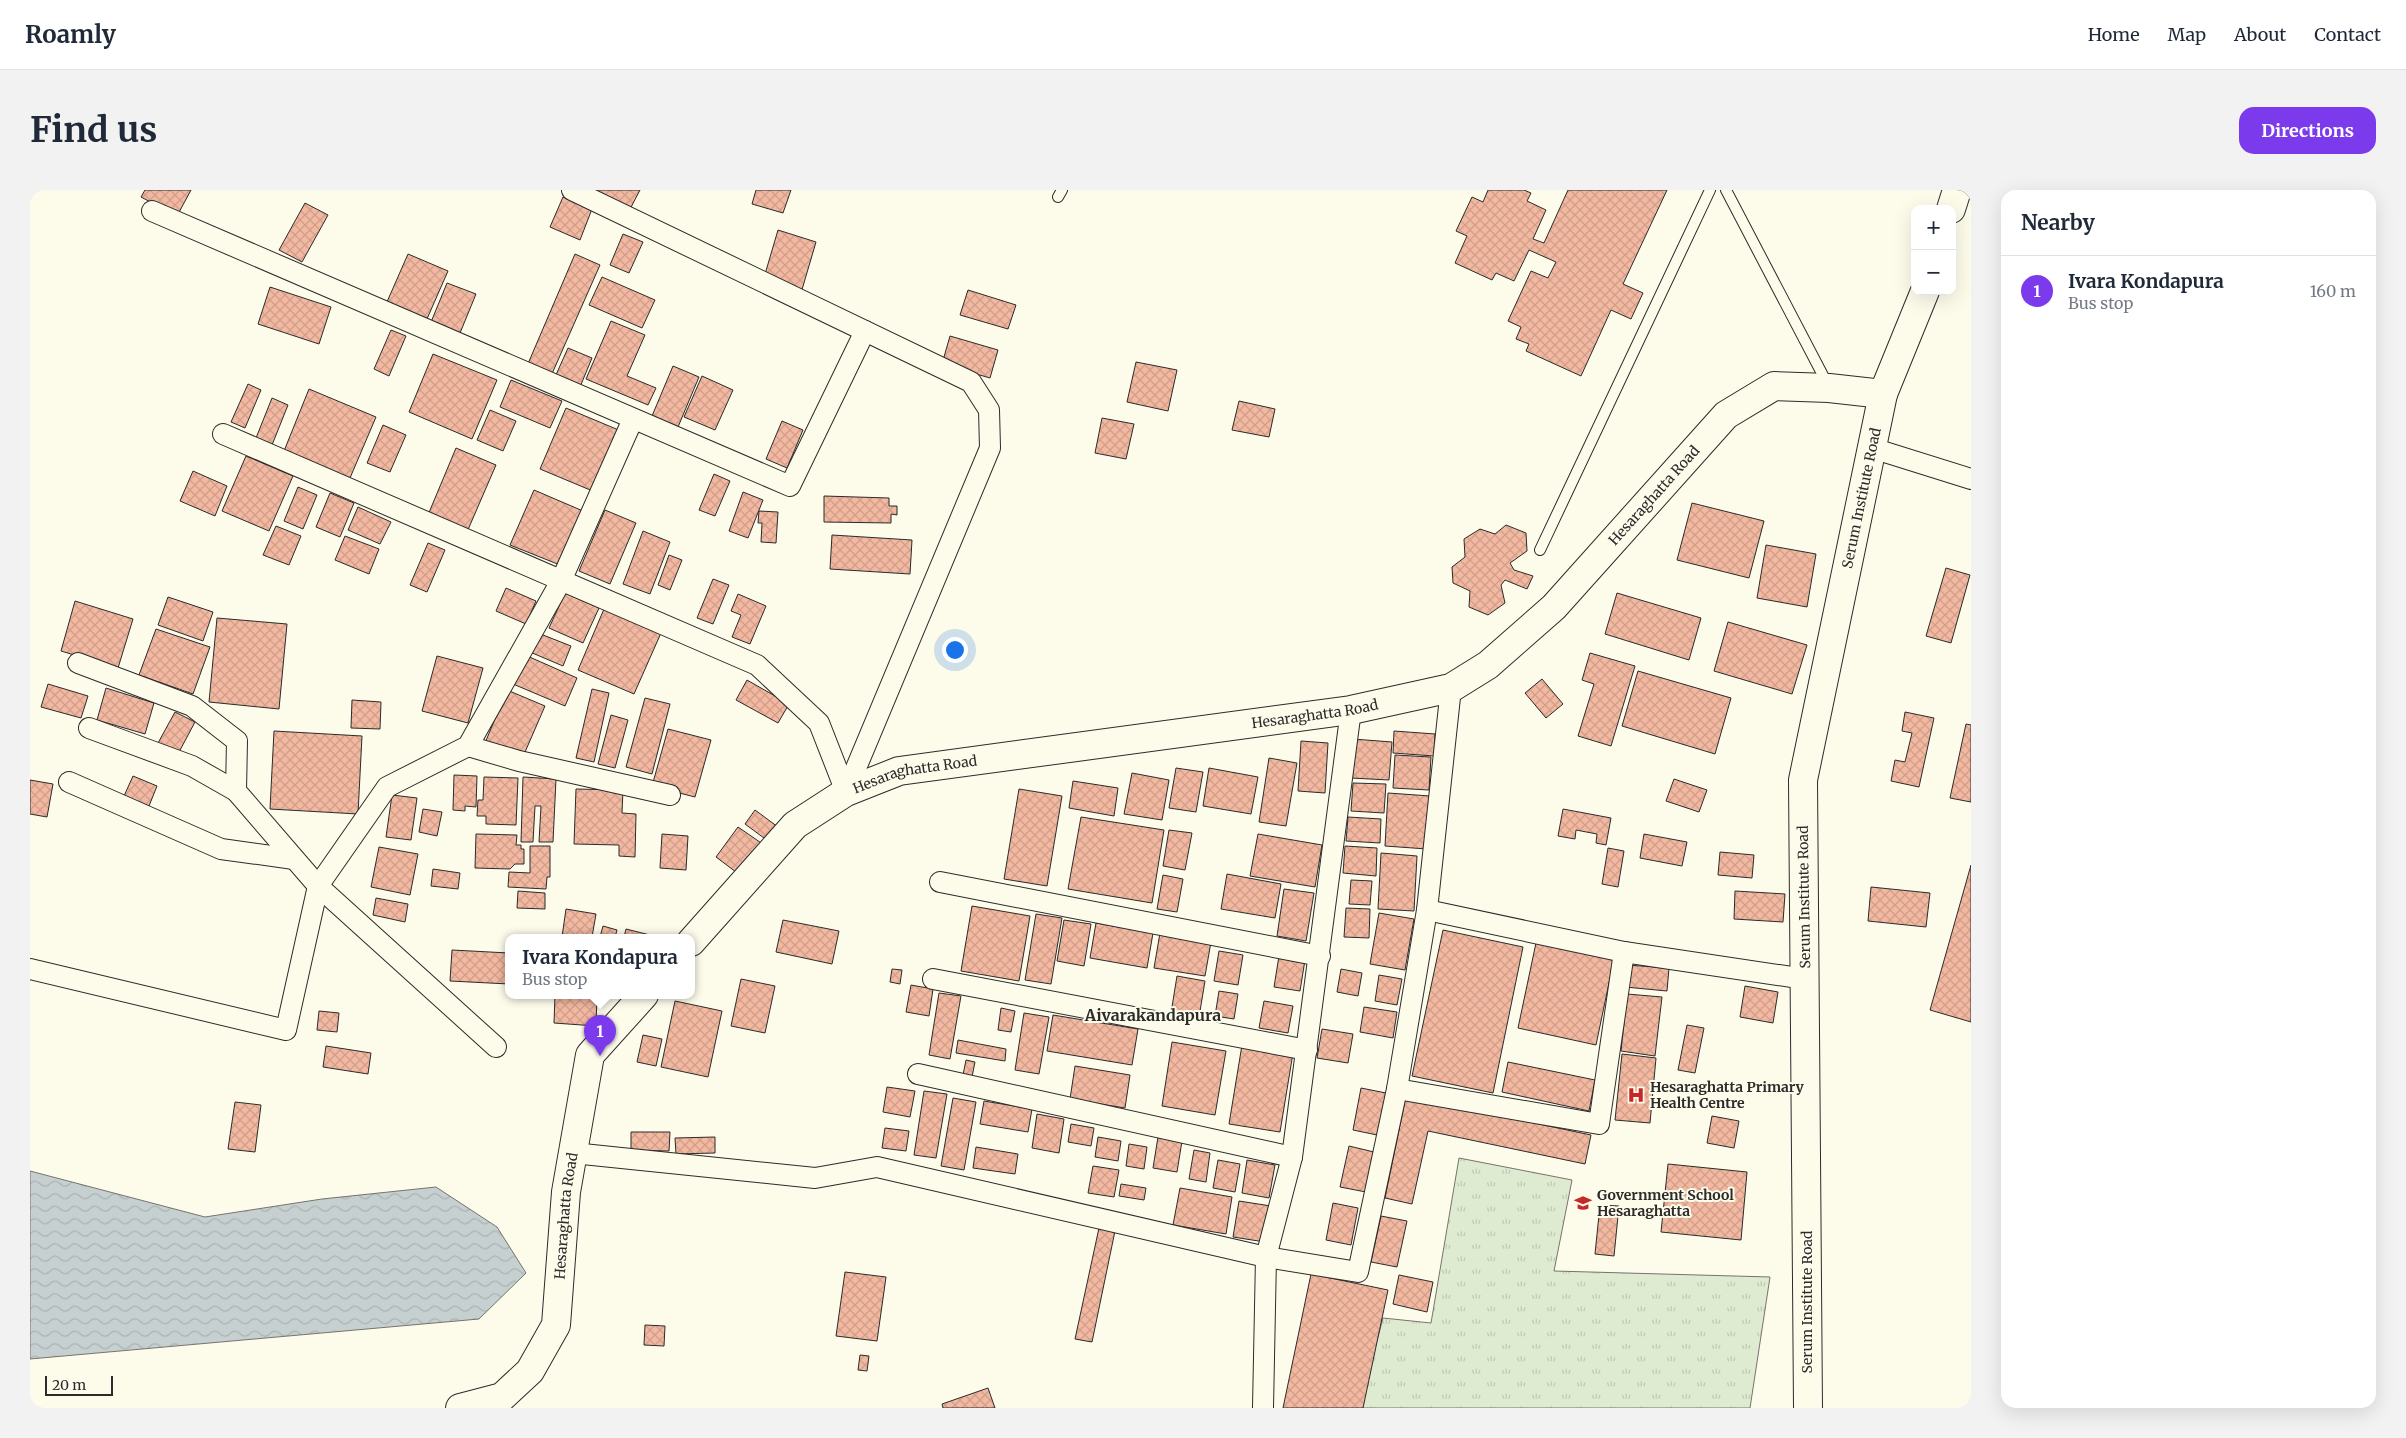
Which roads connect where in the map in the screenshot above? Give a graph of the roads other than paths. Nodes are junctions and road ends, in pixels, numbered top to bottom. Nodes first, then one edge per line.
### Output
1 (572, 190) edge
2 (1710, 190) edge
3 (1726, 190) edge
4 (1957, 190) edge
5 (1952, 205) edge
6 (152, 211) dead end
7 (1924, 295) edge
8 (865, 331) junction
9 (1829, 388) junction
10 (1883, 394) junction
11 (633, 419) junction
12 (223, 434) dead end
13 (1872, 448) junction
14 (1971, 479) edge
15 (1540, 550) dead end
16 (562, 580) junction
17 (78, 663) dead end
18 (1451, 688) junction
19 (1351, 710) junction
20 (89, 728) dead end
21 (468, 746) junction
22 (69, 782) dead end
23 (236, 791) junction
24 (846, 792) junction
25 (670, 795) dead end
26 (294, 859) junction
27 (940, 882) dead end
28 (318, 886) junction
29 (1427, 910) junction
30 (695, 938) edge
31 (1624, 952) junction
32 (1320, 956) junction
33 (30, 969) edge
34 (933, 979) dead end
35 (1805, 979) junction
36 (640, 999) edge
37 (496, 1048) dead end
38 (1307, 1050) junction
39 (918, 1074) dead end
40 (1398, 1089) junction
41 (573, 1153) junction
42 (1292, 1157) junction
43 (1266, 1256) junction
44 (460, 1408) edge
45 (1263, 1408) edge
46 (1808, 1408) edge

1 - 8 street
2 - 15 lane
3 - 9 lane
4 - 5 main road
6 - 11 street
7 - 10 main road, Serum Institute Road
8 - 11 street
8 - 24 street
9 - 10 main road, Hesaraghatta Road
9 - 18 main road, Hesaraghatta Road
10 - 13 main road, Serum Institute Road
11 - 16 street
12 - 16 street
13 - 14 street
13 - 35 main road, Serum Institute Road
16 - 21 street
16 - 24 street
17 - 23 street
18 - 19 main road, Hesaraghatta Road
18 - 29 street
19 - 24 main road, Hesaraghatta Road
19 - 32 street
20 - 23 street
21 - 25 street
21 - 28 street
22 - 26 street
23 - 26 street
24 - 30 main road, Hesaraghatta Road
26 - 28 street
27 - 32 street
28 - 33 street
28 - 37 street
29 - 31 street
29 - 40 street
31 - 35 street
31 - 40 street
32 - 38 street
34 - 38 street
35 - 46 main road, Serum Institute Road
36 - 41 main road, Hesaraghatta Road
38 - 42 street
39 - 42 street
40 - 43 street
41 - 43 street
41 - 44 main road, Hesaraghatta Road
42 - 43 street
43 - 45 street

